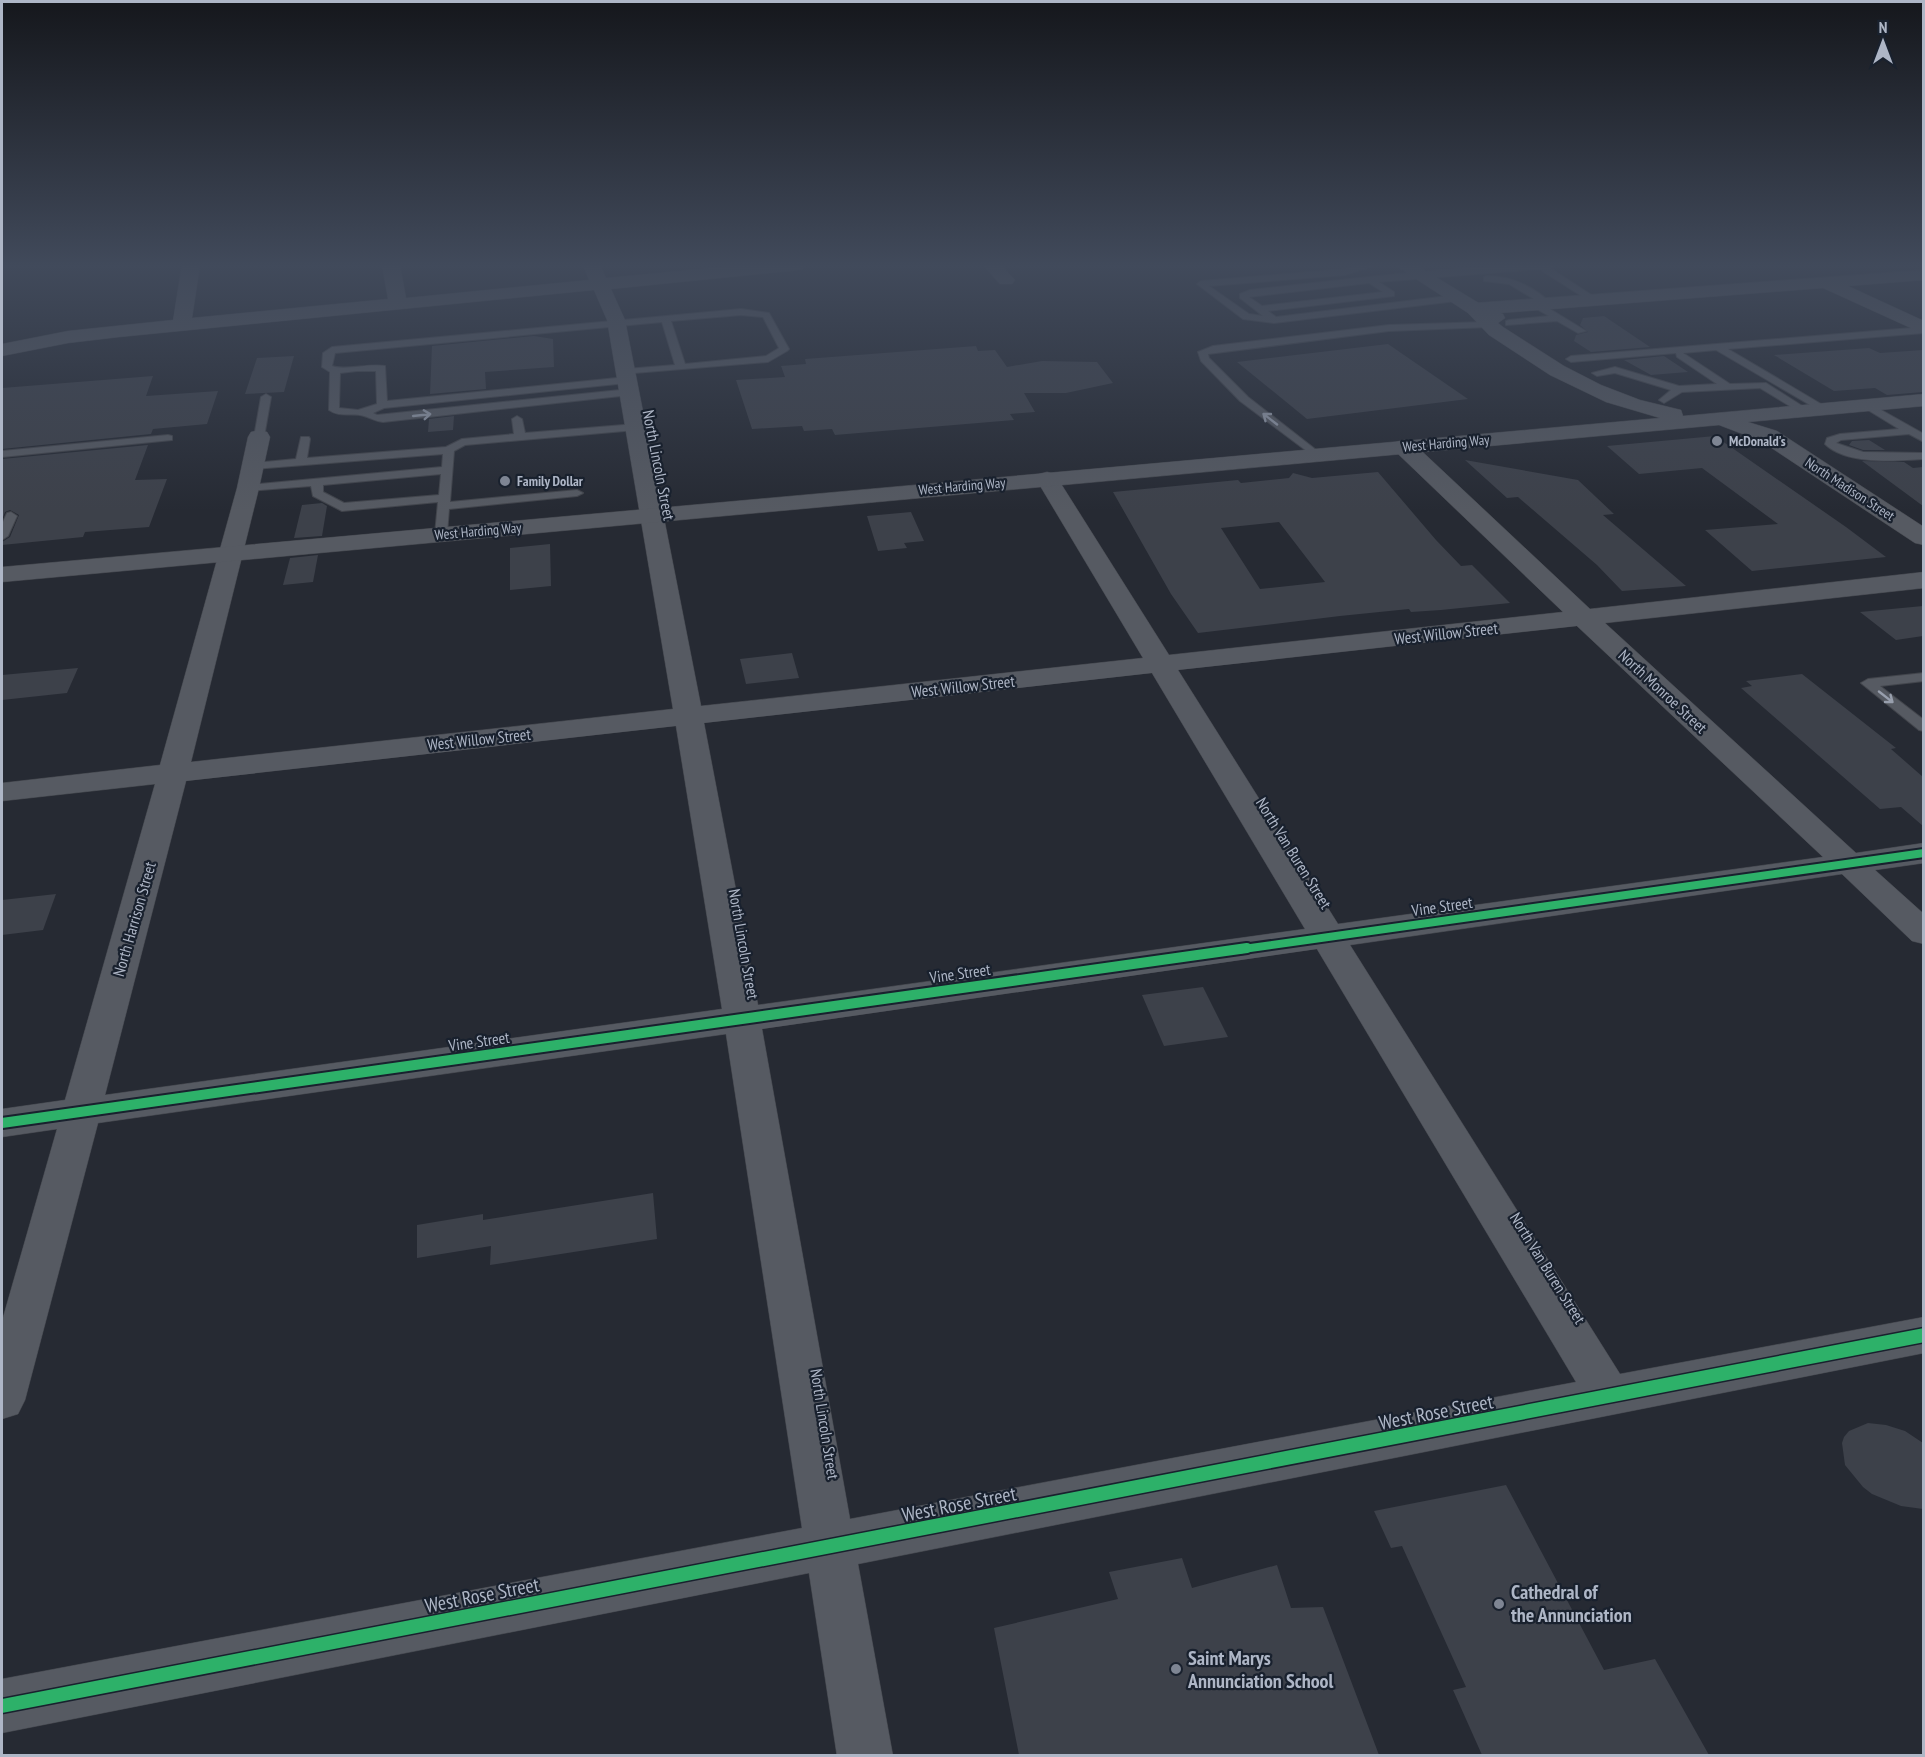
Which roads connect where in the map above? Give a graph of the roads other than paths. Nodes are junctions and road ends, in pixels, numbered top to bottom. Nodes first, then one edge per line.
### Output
1 (18, 347) edge
2 (362, 347) edge
3 (621, 347) edge
4 (675, 347) edge
5 (783, 347) edge
6 (1230, 347) edge
7 (1522, 347) edge
8 (1550, 347) edge
9 (1718, 347) joint
10 (2, 350) edge
11 (1710, 356) dead end
12 (1624, 360) dead end
13 (1603, 365) junction
14 (681, 367) junction
15 (1731, 368) dead end
16 (335, 371) junction
17 (628, 381) junction
18 (1762, 385) junction
19 (1728, 387) junction
20 (1672, 395) junction
21 (1608, 396) junction
22 (266, 397) dead end
23 (1923, 400) edge
24 (382, 405) junction
25 (1867, 405) junction
26 (1813, 410) junction
27 (365, 412) junction
28 (517, 419) dead end
29 (1708, 419) junction
30 (636, 427) junction
31 (1608, 428) junction
32 (1911, 431) junction
33 (520, 437) junction
34 (168, 438) dead end
35 (305, 439) dead end
36 (1923, 439) edge
37 (1404, 447) junction
38 (1923, 448) edge
39 (449, 450) junction
40 (1883, 452) dead end
41 (2, 454) edge
42 (1316, 455) junction
43 (1923, 456) edge
44 (301, 462) junction
45 (253, 464) junction
46 (447, 470) junction
47 (1047, 479) junction
48 (317, 483) junction
49 (577, 494) dead end
50 (444, 502) junction
51 (653, 514) junction
52 (11, 516) dead end
53 (441, 534) junction
54 (2, 536) edge
55 (1923, 538) edge
56 (230, 554) junction
57 (2, 575) edge
58 (1923, 580) edge
59 (1583, 617) junction
60 (1160, 665) junction
61 (1923, 677) edge
62 (690, 716) junction
63 (1923, 727) edge
64 (173, 773) junction
65 (2, 792) edge
66 (1923, 853) edge
67 (1850, 864) junction
68 (1923, 933) edge
69 (1327, 937) junction
70 (742, 1019) junction
71 (80, 1112) junction
72 (2, 1123) edge
73 (1923, 1335) edge
74 (1609, 1397) junction
75 (2, 1400) edge
76 (830, 1547) junction
77 (2, 1706) edge
78 (865, 1755) edge

1 - 10 street
2 - 16 lane
3 - 17 street, North Lincoln Street
4 - 14 lane
5 - 14 lane
42 -> 6 lane
7 - 21 street
8 - 13 street
9 - 13 lane
9 - 26 lane
11 - 19 lane
12 - 13 lane
13 - 20 street
14 - 17 lane
15 - 18 lane
16 - 24 lane
16 - 27 lane
17 - 24 lane
27 -> 17 lane
17 - 30 street, North Lincoln Street
18 - 19 lane
18 - 26 lane
19 - 20 lane
20 - 29 street
21 - 29 street
21 - 31 street
22 - 45 lane
23 - 25 street, West Harding Way
24 - 27 lane
25 - 26 street, West Harding Way
25 - 32 lane
26 - 29 street, West Harding Way
28 - 33 lane
29 - 31 street, West Harding Way
29 - 55 street, North Madison Street
30 - 33 lane
30 - 51 street, North Lincoln Street
31 - 37 street, West Harding Way
32 - 36 lane
32 - 43 lane
33 - 39 lane
34 - 41 lane
35 - 44 lane
37 - 42 street, West Harding Way
37 - 59 street, North Monroe Street
38 - 40 lane
39 - 44 lane
39 - 46 lane
42 - 47 street, West Harding Way
44 - 45 lane
45 - 48 lane
45 - 56 street, North Harrison Street
46 - 48 lane
46 - 50 lane
47 - 51 street, West Harding Way
47 - 60 street, North Van Buren Street
48 - 50 lane
49 - 50 lane
50 - 53 lane
51 - 53 street, West Harding Way
51 - 62 street, North Lincoln Street
52 - 54 lane
53 - 56 street, West Harding Way
56 - 57 street, West Harding Way
56 - 64 street, North Harrison Street
58 - 59 street, West Willow Street
59 - 60 street, West Willow Street
59 - 67 street, North Monroe Street
60 - 62 street, West Willow Street
60 - 69 street, North Van Buren Street
61 -> 63 lane
62 - 64 street, West Willow Street
62 - 70 street, North Lincoln Street
64 - 65 street, West Willow Street
64 - 71 street, North Harrison Street
66 - 67 street, Vine Street
67 - 68 street, North Monroe Street
67 - 69 street, Vine Street
69 - 70 street, Vine Street
69 - 74 street, North Van Buren Street
70 - 71 street, Vine Street
70 - 76 street, North Lincoln Street
71 - 72 street, Vine Street
71 - 75 street, North Harrison Street
73 - 74 street, West Rose Street
74 - 76 street, West Rose Street
76 - 77 street, West Rose Street
76 - 78 street, North Lincoln Street

